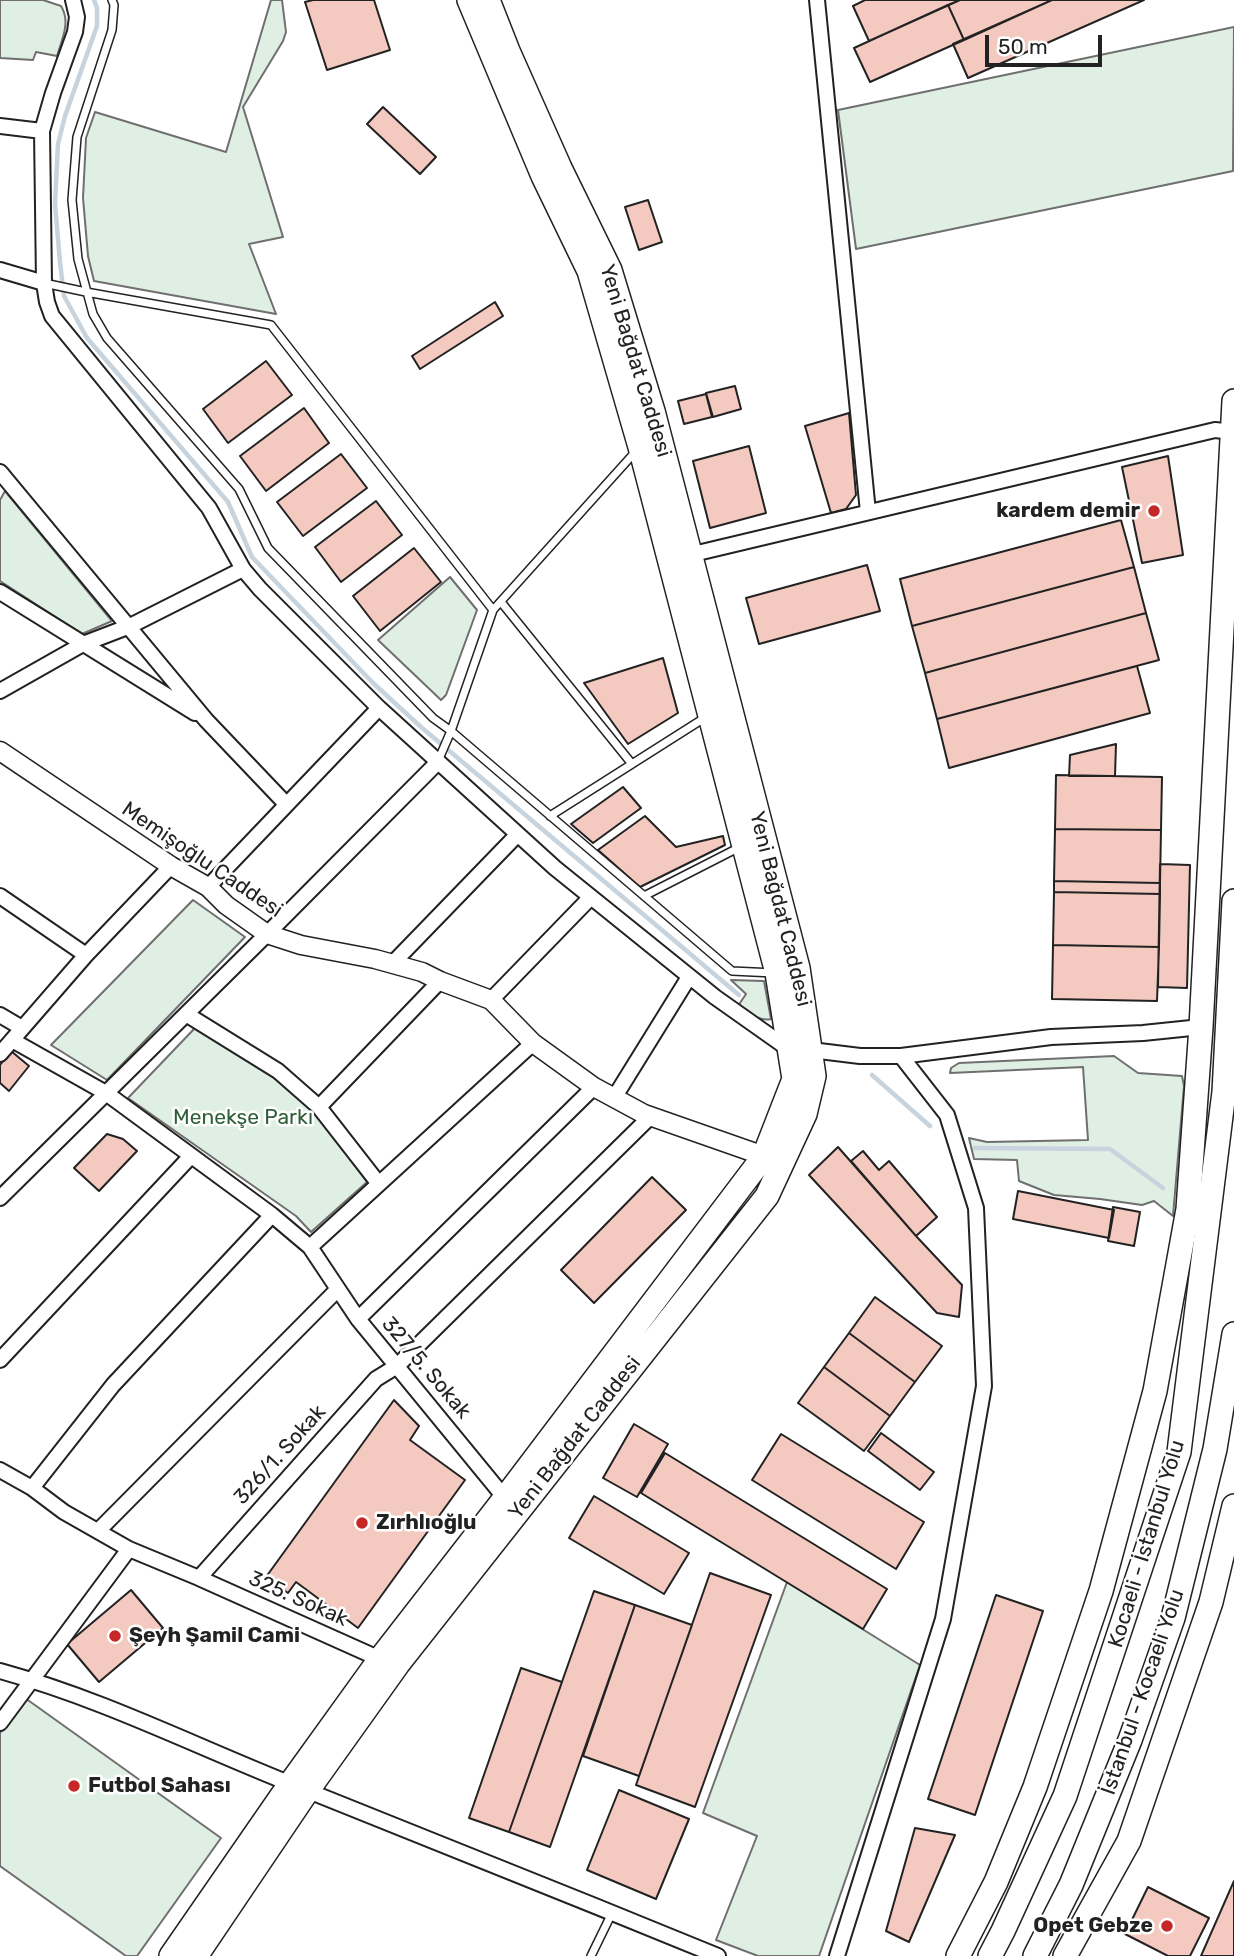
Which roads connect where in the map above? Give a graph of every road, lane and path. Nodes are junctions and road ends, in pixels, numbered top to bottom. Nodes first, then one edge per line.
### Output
1 (73, 0) edge
2 (112, 0) edge
3 (469, 0) edge
4 (488, 0) edge
5 (817, 0) edge
6 (0, 126) edge
7 (42, 131) junction
8 (0, 270) edge
9 (50, 284) junction
10 (86, 292) junction
11 (1234, 401) edge
12 (1233, 432) edge
13 (640, 447) junction
14 (0, 473) edge
15 (868, 512) junction
16 (689, 555) junction
17 (243, 569) junction
18 (0, 592) edge
19 (501, 602) junction
20 (493, 610) junction
21 (130, 626) junction
22 (83, 644) junction
23 (0, 691) edge
24 (379, 708) junction
25 (711, 714) junction
26 (206, 720) junction
27 (451, 731) junction
28 (0, 751) edge
29 (439, 758) junction
30 (632, 764) junction
31 (286, 804) junction
32 (550, 816) junction
33 (517, 835) junction
34 (744, 844) junction
35 (171, 866) junction
36 (208, 887) junction
37 (0, 896) edge
38 (644, 896) junction
39 (590, 898) junction
40 (1234, 901) edge
41 (267, 933) junction
42 (86, 955) junction
43 (393, 963) junction
44 (777, 973) junction
45 (689, 977) junction
46 (440, 981) junction
47 (491, 1000) junction
48 (186, 1014) junction
49 (0, 1015) edge
50 (1201, 1027) junction
51 (22, 1028) junction
52 (12, 1040) junction
53 (533, 1043) junction
54 (800, 1050) junction
55 (0, 1054) edge
56 (901, 1056) junction
57 (593, 1087) junction
58 (106, 1093) junction
59 (614, 1098) junction
60 (318, 1107) junction
61 (651, 1116) junction
62 (191, 1156) junction
63 (764, 1156) junction
64 (379, 1184) junction
65 (0, 1198) edge
66 (272, 1215) junction
67 (310, 1247) junction
68 (337, 1290) junction
69 (358, 1320) junction
70 (1234, 1334) edge
71 (0, 1360) edge
72 (397, 1366) junction
73 (0, 1470) edge
74 (33, 1488) junction
75 (511, 1504) junction
76 (1234, 1506) edge
77 (98, 1531) junction
78 (129, 1549) junction
79 (199, 1577) junction
80 (380, 1659) junction
81 (0, 1671) edge
82 (32, 1680) junction
83 (0, 1723) edge
84 (299, 1787) junction
85 (612, 1913) junction
86 (171, 1956) edge
87 (195, 1956) edge
88 (591, 1956) edge
89 (719, 1956) edge
90 (837, 1956) edge
91 (958, 1956) edge
92 (990, 1956) edge
93 (1035, 1956) edge
94 (1065, 1956) edge

1 - 7 street
2 - 10 lane
3 - 13 main road, Yeni Bağdat Caddesi
4 - 16 main road, Yeni Bağdat Caddesi
5 - 15 street
6 - 7 street
7 - 9 street
8 - 9 street
9 - 10 lane
9 - 17 street
10 - 20 lane
10 - 27 lane
11 - 12 main road
12 - 15 street
12 - 50 main road
13 - 19 lane
13 - 25 main road, Yeni Bağdat Caddesi
14 - 21 street
15 - 16 street
16 - 54 main road, Yeni Bağdat Caddesi
17 - 21 street
17 - 24 street
18 - 22 street
19 - 20 lane
19 - 30 lane
20 - 27 lane
21 - 22 street
21 - 26 street
22 - 23 street
22 - 26 street
24 - 29 street
24 - 31 street
25 - 30 lane
25 - 34 main road, Yeni Bağdat Caddesi
26 - 31 street
27 - 29 lane
27 - 32 lane
28 - 35 street, Memişoğlu Caddesi
29 - 33 street
29 - 41 street
30 - 32 lane
31 - 36 street
32 - 38 lane
33 - 39 street
33 - 43 street
34 - 38 lane
34 - 44 main road, Yeni Bağdat Caddesi
35 - 36 street, Memişoğlu Caddesi
35 - 42 street
36 - 41 street, Memişoğlu Caddesi
37 - 42 street
38 - 44 lane
39 - 45 street
39 - 47 street
40 - 92 main road, Kocaeli - İstanbul Yolu
41 - 43 street, Memişoğlu Caddesi
41 - 48 street
42 - 51 street
43 - 46 street, Memişoğlu Caddesi
44 - 54 main road, Yeni Bağdat Caddesi
45 - 54 street
45 - 59 street
46 - 47 street, Memişoğlu Caddesi
46 - 60 street
47 - 53 street, Memişoğlu Caddesi
48 - 58 street
48 - 60 street
49 - 51 street
50 - 56 street
50 - 91 main road
51 - 52 street
52 - 55 street
52 - 58 street, 327/5. Sokak
53 - 57 street, Memişoğlu Caddesi
53 - 64 street
54 - 56 street
54 - 63 main road, Yeni Bağdat Caddesi
54 - 75 main road, Yeni Bağdat Caddesi
56 - 90 street
57 - 59 street, Memişoğlu Caddesi
57 - 69 street
58 - 62 street, 327/5. Sokak
58 - 65 street
59 - 61 street, Memişoğlu Caddesi
60 - 64 street
61 - 63 street, Memişoğlu Caddesi
61 - 72 street, 326/1. Sokak
62 - 66 street, 327/5. Sokak
62 - 71 street
63 - 75 main road, Yeni Bağdat Caddesi
64 - 67 street
66 - 67 street, 327/5. Sokak
66 - 74 street
67 - 68 street, 327/5. Sokak
68 - 69 street, 327/5. Sokak
68 - 77 street
69 - 72 street, 327/5. Sokak
70 - 93 main road, İstanbul - Kocaeli Yolu
72 - 75 street, 327/5. Sokak
72 - 79 street, 326/1. Sokak
73 - 74 street, 325. Sokak
74 - 77 street, 325. Sokak
75 - 80 main road, Yeni Bağdat Caddesi
75 - 84 main road, Yeni Bağdat Caddesi
76 - 94 main road
77 - 78 street, 325. Sokak
78 - 79 street, 325. Sokak
78 - 82 street
79 - 80 street, 325. Sokak
80 - 84 main road, Yeni Bağdat Caddesi
81 - 82 street
82 - 83 street
82 - 84 street
84 - 85 street
84 - 86 main road, Yeni Bağdat Caddesi
84 - 87 main road, Yeni Bağdat Caddesi
85 - 88 lane
85 - 89 street

